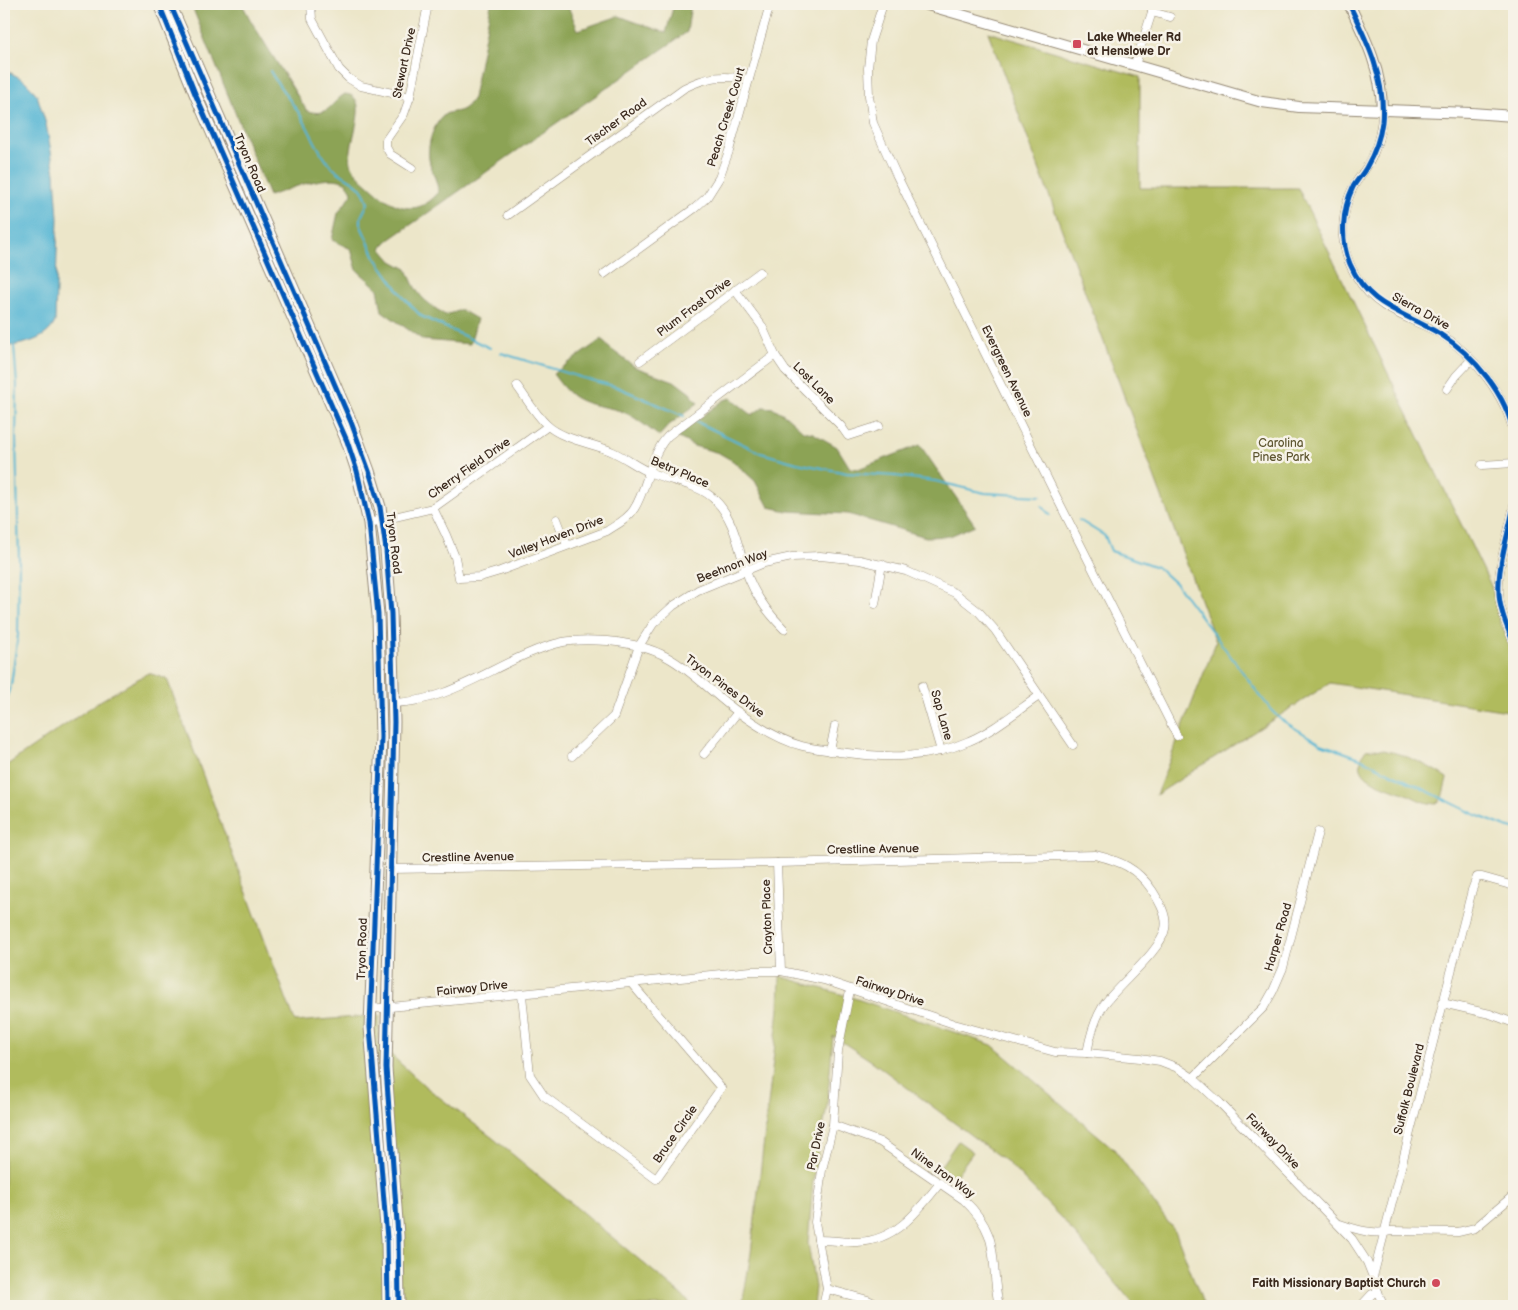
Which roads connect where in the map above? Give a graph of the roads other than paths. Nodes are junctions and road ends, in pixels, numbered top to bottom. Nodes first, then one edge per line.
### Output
1 (158, 4) edge
2 (170, 4) edge
3 (311, 4) edge
4 (428, 4) edge
5 (770, 4) edge
6 (883, 4) edge
7 (924, 4) edge
8 (1349, 4) edge
9 (1152, 8) edge
10 (1170, 17) dead end
11 (1135, 66) junction
12 (749, 79) junction
13 (410, 97) junction
14 (1382, 111) junction
15 (1514, 116) edge
16 (412, 168) dead end
17 (508, 215) dead end
18 (760, 272) dead end
19 (604, 274) dead end
20 (735, 290) junction
21 (775, 354) junction
22 (1471, 360) junction
23 (640, 361) dead end
24 (517, 386) dead end
25 (1447, 389) dead end
26 (1513, 425) edge
27 (548, 426) junction
28 (879, 426) dead end
29 (1514, 435) edge
30 (1514, 463) edge
31 (1482, 465) dead end
32 (649, 472) junction
33 (1514, 505) edge
34 (433, 508) junction
35 (557, 519) dead end
36 (382, 520) junction
37 (369, 523) junction
38 (567, 545) junction
39 (882, 564) junction
40 (746, 569) junction
41 (875, 604) dead end
42 (784, 629) dead end
43 (1513, 638) edge
44 (639, 646) junction
45 (922, 686) dead end
46 (1039, 696) junction
47 (393, 703) junction
48 (738, 712) junction
49 (835, 726) dead end
50 (1178, 736) dead end
51 (1073, 746) dead end
52 (830, 751) junction
53 (941, 751) junction
54 (704, 754) dead end
55 (572, 756) dead end
56 (1318, 832) dead end
57 (776, 863) junction
58 (391, 869) junction
59 (1514, 886) edge
60 (781, 971) junction
61 (631, 983) junction
62 (850, 990) junction
63 (522, 995) junction
64 (1442, 1003) junction
65 (388, 1008) junction
66 (370, 1009) junction
67 (1514, 1023) edge
68 (1087, 1053) junction
69 (1193, 1078) junction
70 (833, 1125) junction
71 (940, 1183) junction
72 (1514, 1195) edge
73 (1337, 1223) junction
74 (1383, 1233) junction
75 (818, 1240) junction
76 (1373, 1277) junction
77 (827, 1289) junction
78 (1378, 1292) junction
79 (388, 1306) edge
80 (399, 1306) edge
81 (822, 1306) edge
82 (880, 1306) edge
83 (999, 1306) edge
84 (1361, 1306) edge
85 (1384, 1306) edge

1 - 37 main road, Tryon Road
2 - 36 main road, Tryon Road
3 - 13 street
4 - 13 street, Stewart Drive
5 - 12 street, Peach Creek Court
6 - 50 street, Evergreen Avenue
7 - 11 main road
8 - 14 main road, Sierra Drive
9 - 10 street
9 - 11 street
11 - 14 main road
12 - 17 street, Tischer Road
12 - 19 street, Peach Creek Court
13 - 16 street, Stewart Drive
14 - 15 main road
14 - 22 street, Sierra Drive
18 - 20 street, Plum Frost Drive
20 - 21 street, Lost Lane
20 - 23 street, Plum Frost Drive
21 - 28 street, Lost Lane
21 - 32 street, Valley Haven Drive
22 - 25 street
22 - 26 street, Sierra Drive
24 - 27 street, Betry Place
26 - 29 street, Sierra Drive
27 - 32 street, Betry Place
27 - 34 street, Cherry Field Drive
30 - 31 street
32 - 38 street, Valley Haven Drive
32 - 40 street, Betry Place
33 - 43 street
34 - 36 street, Cherry Field Drive
34 - 38 street, Valley Haven Drive
35 - 38 street
36 - 37 street, Cherry Field Drive
36 - 47 main road, Tryon Road
37 - 66 main road, Tryon Road
39 - 40 street, Beehnon Way
39 - 41 street
39 - 46 street, Beehnon Way
40 - 42 street, Betry Place
40 - 44 street, Beehnon Way
44 - 47 street, Tryon Pines Drive
44 - 48 street, Tryon Pines Drive
44 - 55 street, Beehnon Way
45 - 53 street, Sap Lane
46 - 51 street, Beehnon Way
46 - 53 street, Tryon Pines Drive
47 - 58 main road, Tryon Road
48 - 52 street, Tryon Pines Drive
48 - 54 street
49 - 52 street
52 - 53 street, Tryon Pines Drive
56 - 69 street, Harper Road
57 - 58 street, Crestline Avenue
57 - 60 street, Crayton Place
57 - 68 street, Crestline Avenue
58 - 65 main road, Tryon Road
59 - 64 street, Suffolk Boulevard
60 - 61 street, Fairway Drive
60 - 62 street, Fairway Drive
61 - 63 street, Fairway Drive
61 - 63 street, Bruce Circle
62 - 68 street, Fairway Drive
62 - 70 street, Par Drive
63 - 65 street, Fairway Drive
64 - 67 street
64 - 74 street, Suffolk Boulevard
65 - 66 street, Fairway Drive
65 - 80 main road, Tryon Road
66 - 79 main road, Tryon Road
68 - 69 street, Fairway Drive
69 - 73 street, Fairway Drive
70 - 71 street, Nine Iron Way
70 - 75 street, Par Drive
71 - 75 street
71 - 83 street, Nine Iron Way
72 - 74 street, Fairway Drive
73 - 74 street, Fairway Drive
73 - 76 street, Fairway Drive
74 - 76 street, Suffolk Boulevard
75 - 77 street, Par Drive
76 - 78 street
77 - 81 street, Par Drive
77 - 82 street
78 - 84 street
78 - 85 street

